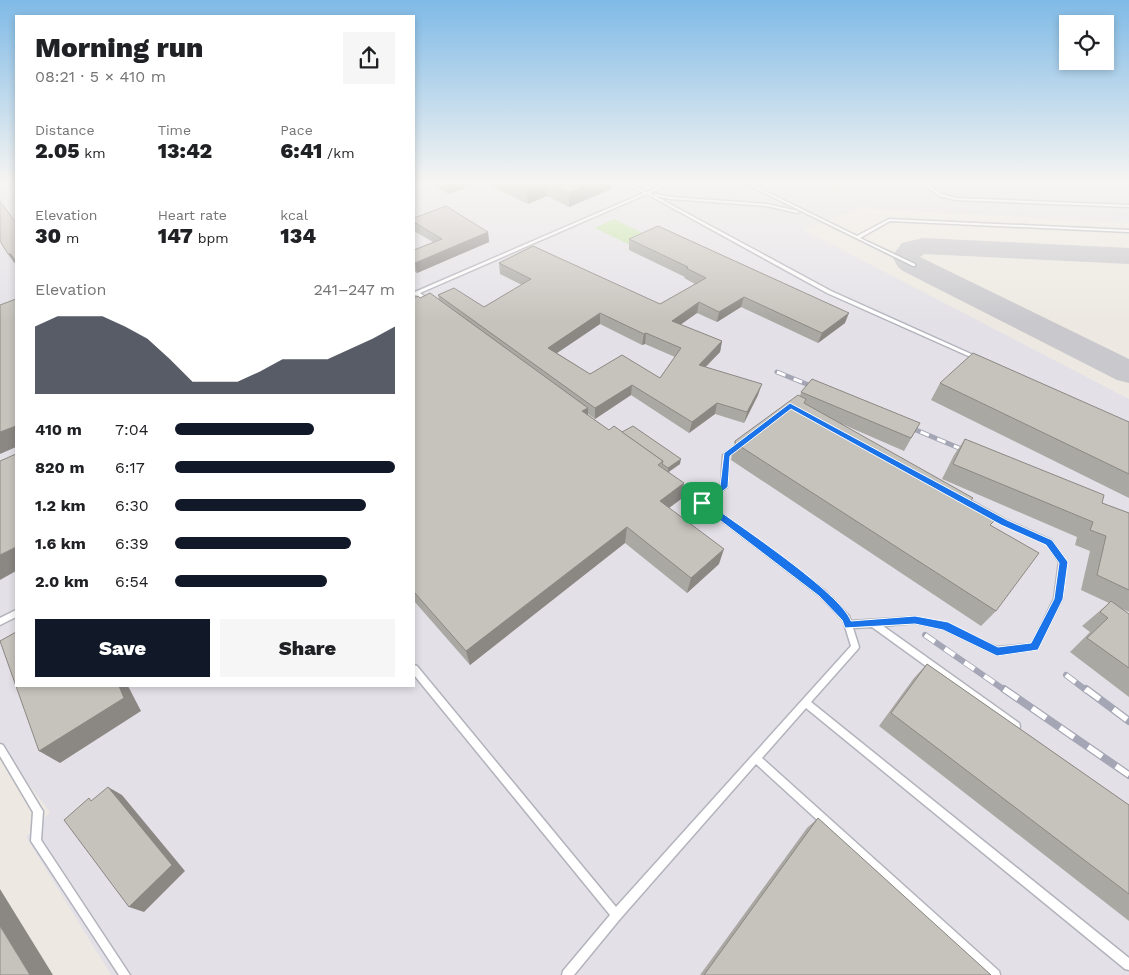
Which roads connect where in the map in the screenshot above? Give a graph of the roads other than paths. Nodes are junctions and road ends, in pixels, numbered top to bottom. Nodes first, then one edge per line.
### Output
1 (564, 230) edge
2 (714, 230) edge
3 (839, 230) edge
4 (872, 230) edge
5 (1081, 230) edge
6 (1129, 232) edge
7 (857, 238) junction
8 (913, 265) dead end
9 (416, 294) edge
10 (433, 305) edge
11 (984, 362) edge
12 (748, 438) edge
13 (671, 479) edge
14 (961, 499) edge
15 (702, 503) junction
16 (15, 614) edge
17 (0, 622) edge
18 (873, 623) junction
19 (848, 625) junction
20 (415, 670) edge
21 (806, 703) junction
22 (1025, 732) edge
23 (0, 748) edge
24 (756, 758) junction
25 (616, 915) junction
26 (1129, 965) edge
27 (125, 975) edge
28 (567, 975) edge
29 (995, 975) edge

1 - 9 lane
2 - 11 lane
3 - 7 lane
4 - 7 lane
5 - 6 lane
7 - 8 lane
9 - 10 lane
12 - 15 lane
13 - 15 lane
14 - 18 lane
15 - 19 lane
16 - 17 lane
18 - 19 lane
18 - 22 lane
19 - 21 lane
20 - 25 lane
21 - 24 lane
21 - 26 lane
23 - 27 lane
24 - 25 lane
24 - 29 lane
25 - 28 lane

